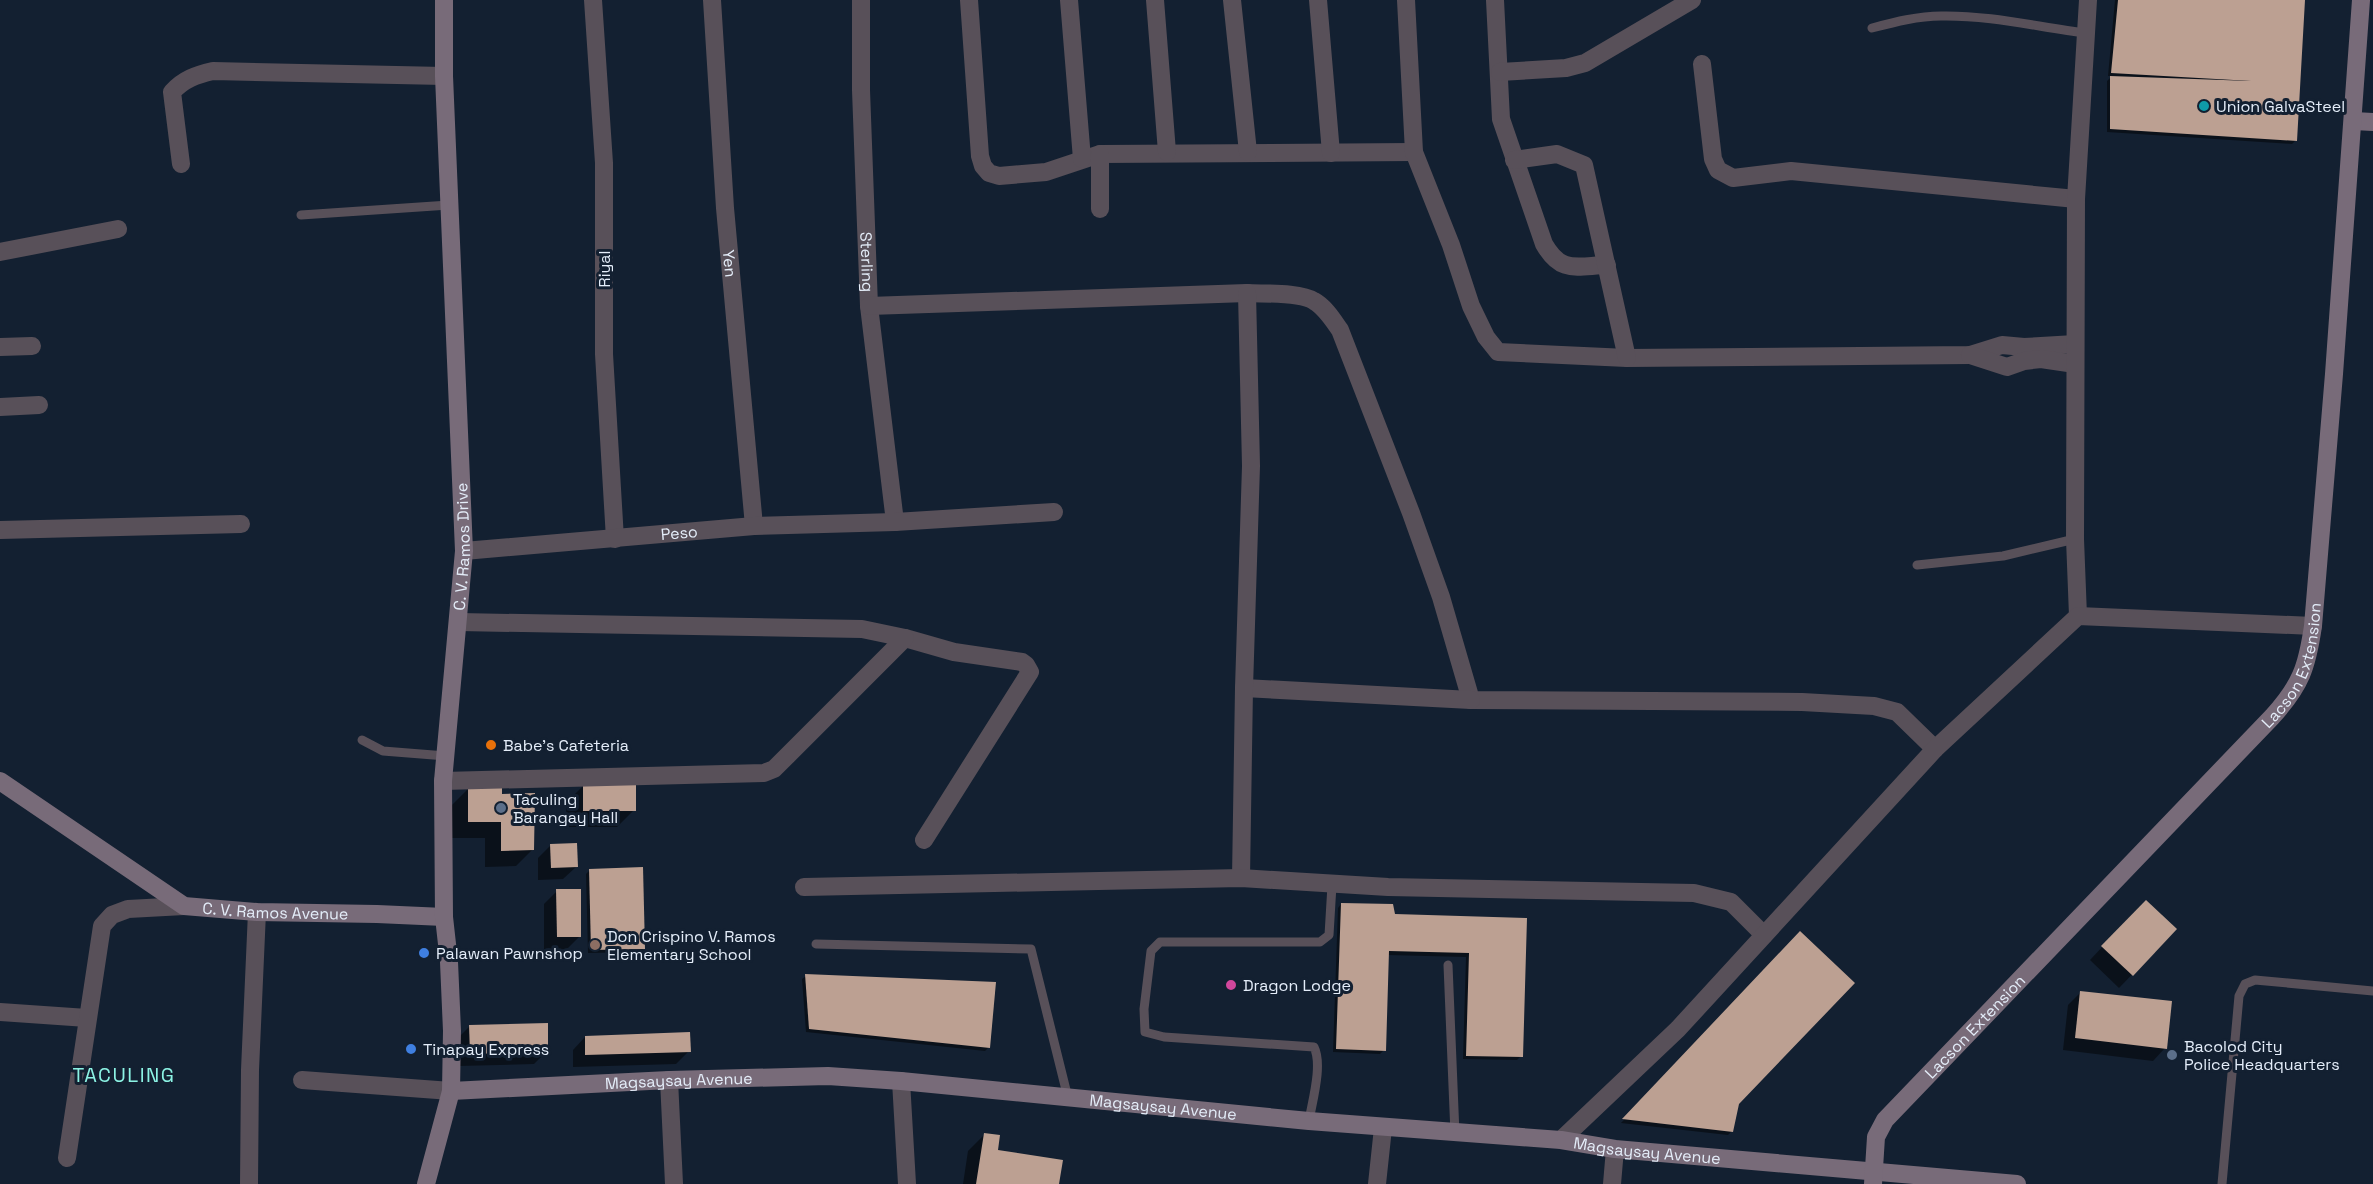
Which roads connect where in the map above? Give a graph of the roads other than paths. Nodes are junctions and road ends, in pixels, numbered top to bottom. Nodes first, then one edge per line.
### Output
1 (444, 0) edge
2 (593, 0) edge
3 (712, 0) edge
4 (861, 0) edge
5 (969, 0) edge
6 (1069, 0) edge
7 (1155, 0) edge
8 (1232, 0) edge
9 (1318, 0) edge
10 (1406, 0) edge
11 (1495, 0) edge
12 (1692, 0) edge
13 (2088, 0) edge
14 (2361, 0) edge
15 (1872, 28) dead end
16 (2085, 33) junction
17 (1702, 64) dead end
18 (1500, 72) junction
19 (444, 76) junction
20 (2354, 121) junction
21 (2373, 122) edge
22 (1167, 152) junction
23 (1248, 152) junction
24 (1414, 152) junction
25 (1331, 153) junction
26 (1091, 156) junction
27 (1514, 160) junction
28 (181, 164) dead end
29 (2076, 199) junction
30 (449, 205) junction
31 (1100, 209) dead end
32 (301, 215) dead end
33 (118, 229) dead end
34 (0, 252) edge
35 (1607, 265) junction
36 (1247, 293) junction
37 (869, 306) junction
38 (2075, 344) junction
39 (32, 346) dead end
40 (0, 347) edge
41 (1970, 355) junction
42 (1627, 358) junction
43 (2076, 364) junction
44 (39, 405) dead end
45 (0, 407) edge
46 (1054, 512) dead end
47 (895, 522) junction
48 (241, 524) dead end
49 (754, 526) junction
50 (0, 530) edge
51 (615, 539) junction
52 (2075, 539) junction
53 (464, 550) junction
54 (1917, 565) dead end
55 (2078, 616) junction
56 (459, 622) junction
57 (2313, 626) junction
58 (905, 638) junction
59 (1244, 688) junction
60 (1471, 700) junction
61 (362, 740) dead end
62 (1935, 749) junction
63 (446, 756) junction
64 (0, 781) edge
65 (443, 781) junction
66 (924, 840) dead end
67 (1241, 878) junction
68 (1332, 885) junction
69 (804, 887) dead end
70 (184, 906) junction
71 (257, 912) junction
72 (444, 917) junction
73 (1764, 935) junction
74 (816, 944) dead end
75 (1448, 965) dead end
76 (2373, 991) edge
77 (0, 1012) edge
78 (87, 1018) junction
79 (302, 1080) dead end
80 (669, 1080) junction
81 (901, 1081) junction
82 (451, 1091) junction
83 (1068, 1098) junction
84 (1309, 1121) junction
85 (1383, 1128) junction
86 (1455, 1134) junction
87 (1561, 1140) junction
88 (1615, 1149) junction
89 (67, 1158) dead end
90 (1873, 1179) edge
91 (249, 1184) edge
92 (426, 1184) edge
93 (674, 1184) edge
94 (907, 1184) edge
95 (1377, 1184) edge
96 (1611, 1184) edge
97 (2011, 1184) edge
98 (2222, 1184) edge

1 - 19 street, C. V. Ramos Drive
2 - 51 street, Riyal
3 - 49 street, Yen
4 - 37 street, Sterling
5 - 26 street
6 - 26 street
7 - 22 street
8 - 23 street
9 - 25 street
10 - 24 street
11 - 18 street
12 - 18 street
13 - 16 street
14 - 20 street, Lacson Extension
15 - 16 lane
16 - 29 street
17 - 29 street
18 - 27 street
19 - 28 street
19 - 30 street, C. V. Ramos Drive
20 - 21 street
20 - 57 street, Lacson Extension
22 - 23 street
22 - 26 street
23 - 25 street
24 - 25 street
24 - 42 street
26 - 31 street
27 - 35 street
27 - 35 street
29 - 38 street
30 - 32 lane
30 - 53 street, C. V. Ramos Drive
33 - 34 street
35 - 42 street
36 - 37 street
36 - 59 street
36 - 60 street
37 - 47 street, Sterling
38 - 41 street
38 - 43 street
39 - 40 street
41 - 42 street
41 - 43 street
43 - 52 street
44 - 45 street
46 - 47 street, Peso
47 - 49 street, Peso
48 - 50 street
49 - 51 street, Peso
51 - 53 street, Peso
52 - 54 lane
52 - 55 street
53 - 56 street, C. V. Ramos Drive
55 - 57 street
55 - 62 street
56 - 58 street
56 - 63 street, C. V. Ramos Drive
57 - 90 street, Lacson Extension
58 - 65 street
58 - 66 street
59 - 60 street
59 - 67 street
60 - 62 street
61 - 63 lane
62 - 73 street
63 - 65 street, C. V. Ramos Drive
64 - 70 street, C. V. Ramos Avenue
65 - 72 street, C. V. Ramos Drive
67 - 68 street
67 - 69 street
68 - 73 street
68 - 84 lane
70 - 71 street, C. V. Ramos Avenue
70 - 78 street
71 - 72 street, C. V. Ramos Avenue
71 - 91 street
72 - 82 street, C. V. Ramos Drive
73 - 87 street
74 - 83 lane
75 - 86 lane
76 - 98 lane
77 - 78 street
78 - 89 street
79 - 82 street
80 - 81 street, Magsaysay Avenue
80 - 82 street, Magsaysay Avenue
80 - 93 street
81 - 83 street, Magsaysay Avenue
81 - 94 street
82 - 92 street, C. V. Ramos Drive
83 - 84 street, Magsaysay Avenue
84 - 85 street, Magsaysay Avenue
85 - 86 street, Magsaysay Avenue
85 - 95 street
86 - 87 street, Magsaysay Avenue
87 - 88 street, Magsaysay Avenue
88 - 90 street, Magsaysay Avenue
88 - 96 street
90 - 97 street, Magsaysay Avenue

